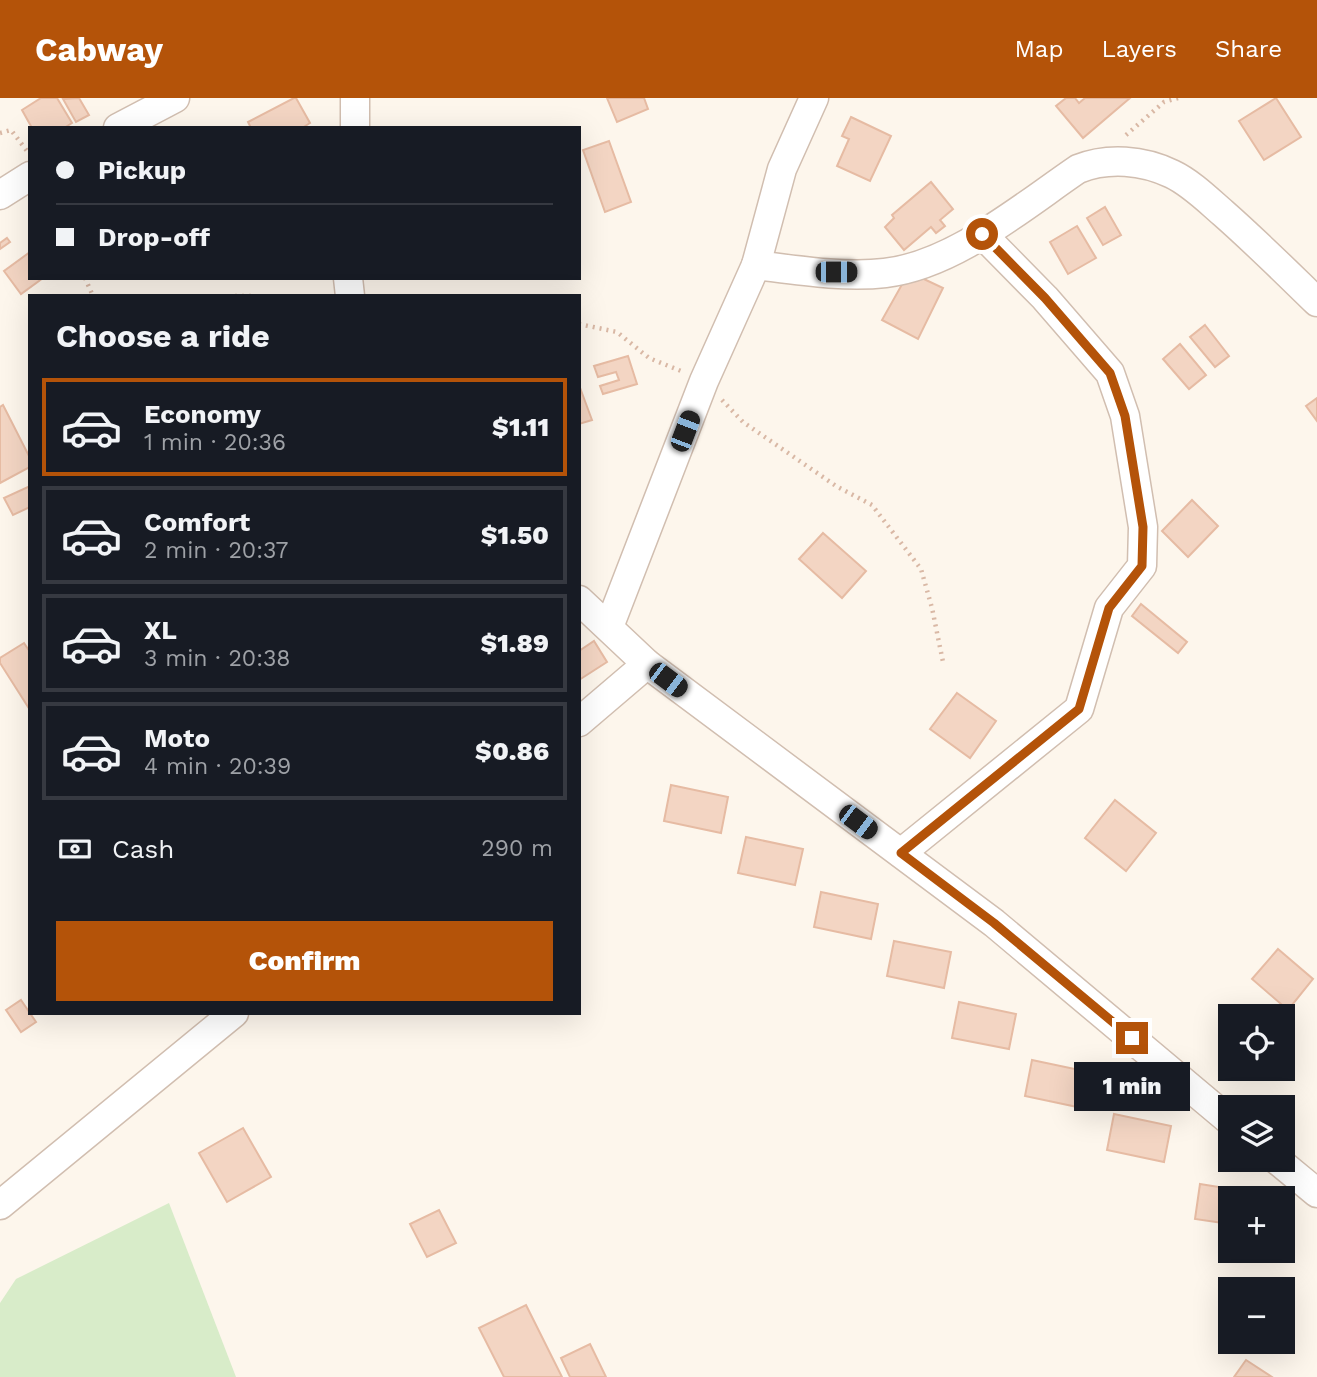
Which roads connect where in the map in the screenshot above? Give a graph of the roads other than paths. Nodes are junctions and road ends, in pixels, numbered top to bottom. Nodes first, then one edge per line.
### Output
1 (175, 98) edge
2 (355, 98) edge
3 (814, 98) edge
4 (122, 126) edge
5 (355, 126) edge
6 (28, 177) edge
7 (0, 195) edge
8 (982, 234) junction
9 (756, 265) junction
10 (1317, 302) edge
11 (581, 602) edge
12 (609, 627) junction
13 (647, 664) junction
14 (581, 720) edge
15 (901, 853) junction
16 (232, 1015) edge
17 (1218, 1111) edge
18 (1292, 1172) edge
19 (1317, 1193) edge
20 (0, 1205) edge

1 - 4 street
2 - 5 street
3 - 9 street
6 - 7 street
8 - 9 street
8 - 10 street
8 - 15 street
9 - 12 street
11 - 12 street
12 - 13 street
13 - 14 street
13 - 15 street
15 - 17 street
16 - 20 street
18 - 19 street

